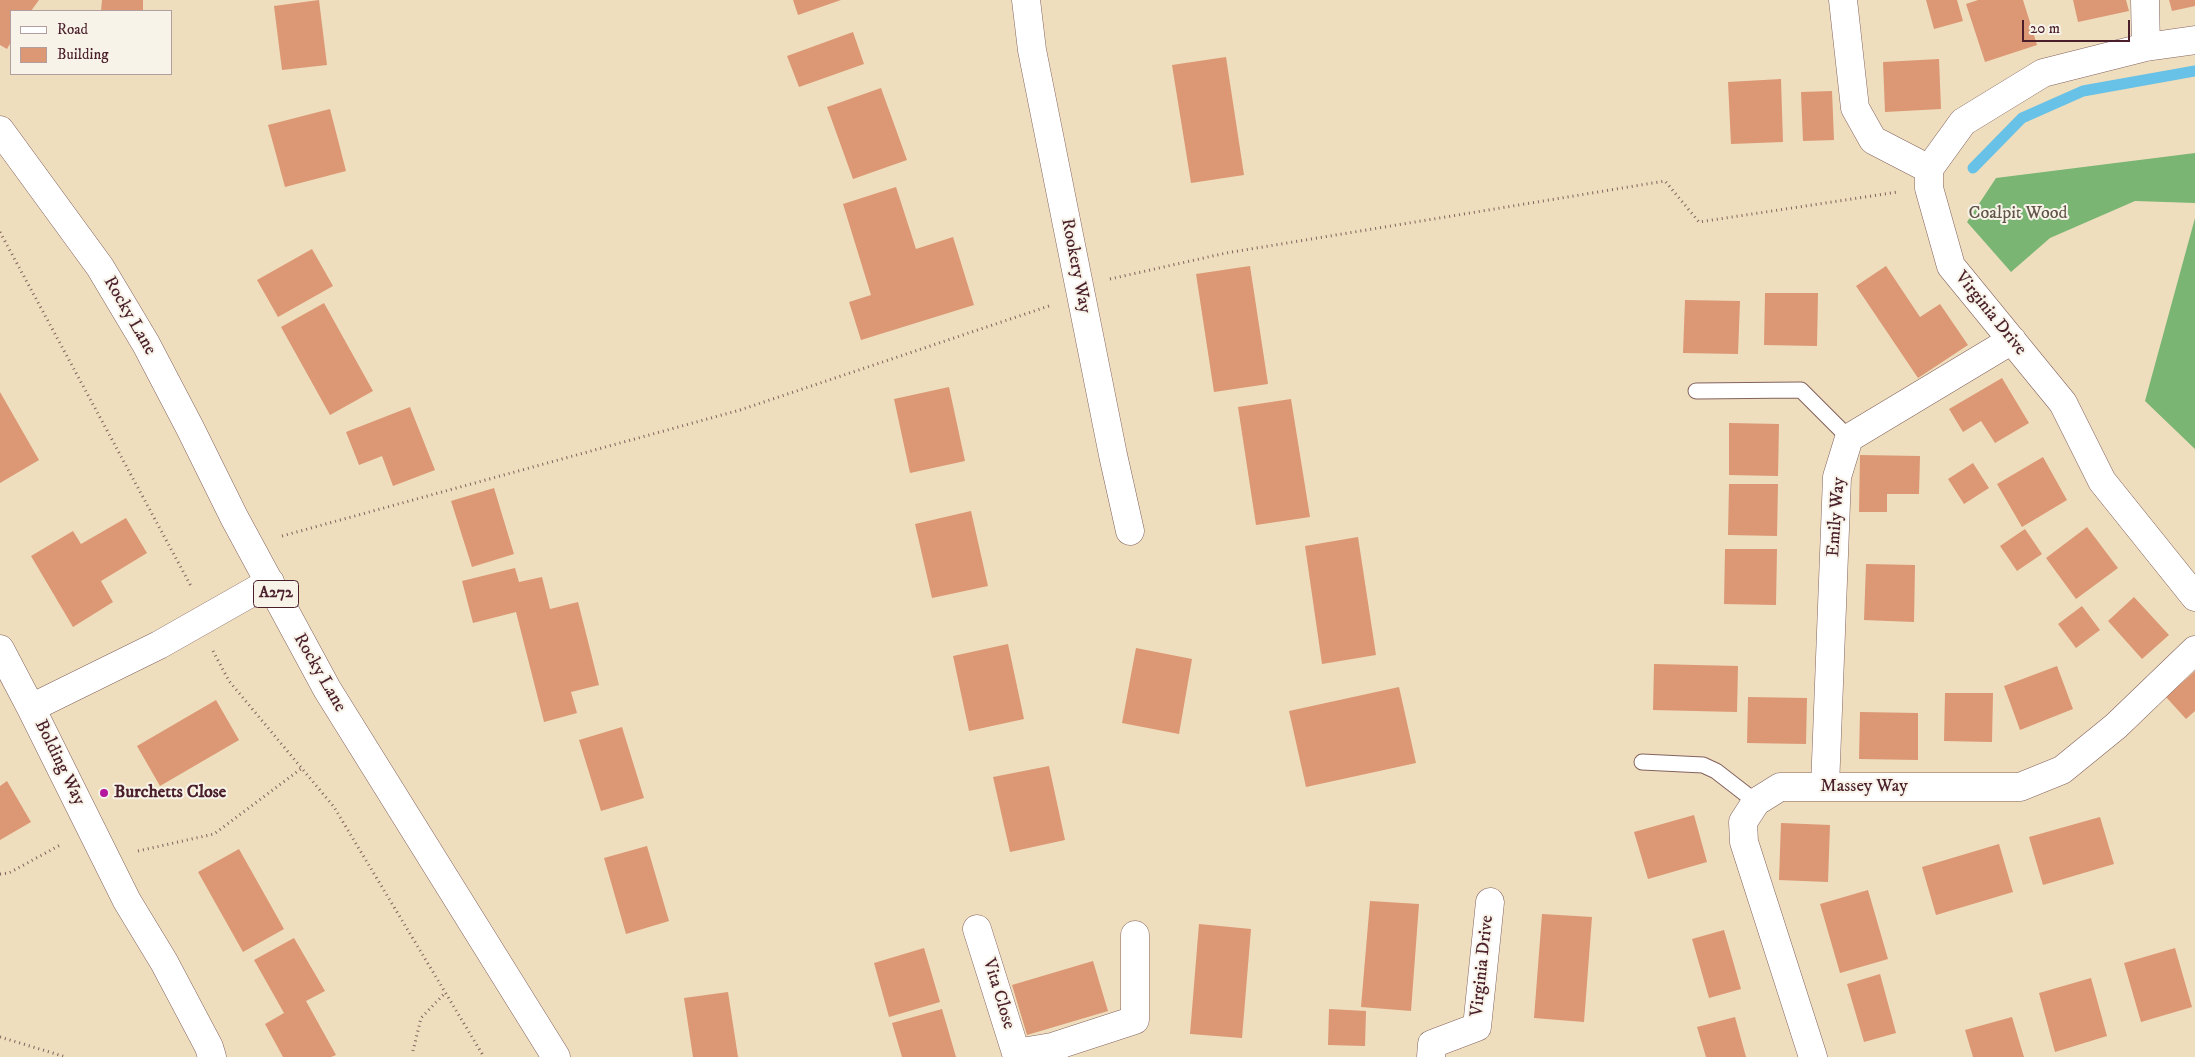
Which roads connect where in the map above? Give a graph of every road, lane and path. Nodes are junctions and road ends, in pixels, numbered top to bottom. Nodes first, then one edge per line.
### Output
1 (1026, 0) edge
2 (1843, 0) edge
3 (2145, 0) edge
4 (2195, 40) edge
5 (2146, 47) junction
6 (0, 130) edge
7 (1929, 178) junction
8 (0, 232) edge
9 (1080, 290) junction
10 (2012, 340) junction
11 (1696, 391) dead end
12 (1849, 438) junction
13 (1130, 531) dead end
14 (250, 545) junction
15 (270, 582) junction
16 (192, 586) dead end
17 (2195, 597) edge
18 (0, 648) edge
19 (2195, 650) edge
20 (215, 655) dead end
21 (32, 708) junction
22 (1642, 762) dead end
23 (302, 768) junction
24 (1825, 787) junction
25 (1756, 802) junction
26 (90, 828) junction
27 (135, 852) dead end
28 (0, 874) edge
29 (1490, 902) dead end
30 (977, 929) dead end
31 (1134, 935) dead end
32 (445, 993) junction
33 (0, 1038) edge
34 (413, 1052) dead end
35 (1053, 1052) edge
36 (66, 1057) edge
37 (212, 1057) edge
38 (484, 1057) edge
39 (556, 1057) edge
40 (1431, 1057) edge
41 (1813, 1057) edge

1 - 9 main road, Rookery Way
2 - 7 main road
3 - 5 main road
4 - 5 main road
5 - 7 main road
6 - 14 main road, Rocky Lane / A272
7 - 9 path
7 - 10 main road, Virginia Drive
8 - 16 path
9 - 13 main road, Rookery Way
9 - 14 path
10 - 12 main road
10 - 17 main road, Virginia Drive
11 - 12 lane
12 - 24 main road, Emily Way
14 - 15 main road, Rocky Lane / A272
15 - 21 main road, Bolding Way
15 - 39 main road, Rocky Lane / A272
18 - 21 main road
19 - 24 main road, Massey Way
20 - 23 path
21 - 26 main road, Bolding Way
22 - 25 lane
23 - 27 path
23 - 32 path
24 - 25 main road, Massey Way
25 - 41 main road, Massey Way
26 - 28 path
26 - 37 main road, Bolding Way
29 - 40 main road, Virginia Drive
30 - 35 main road, Vita Close
31 - 35 main road, Vita Close
32 - 34 path
32 - 38 path
33 - 36 path

